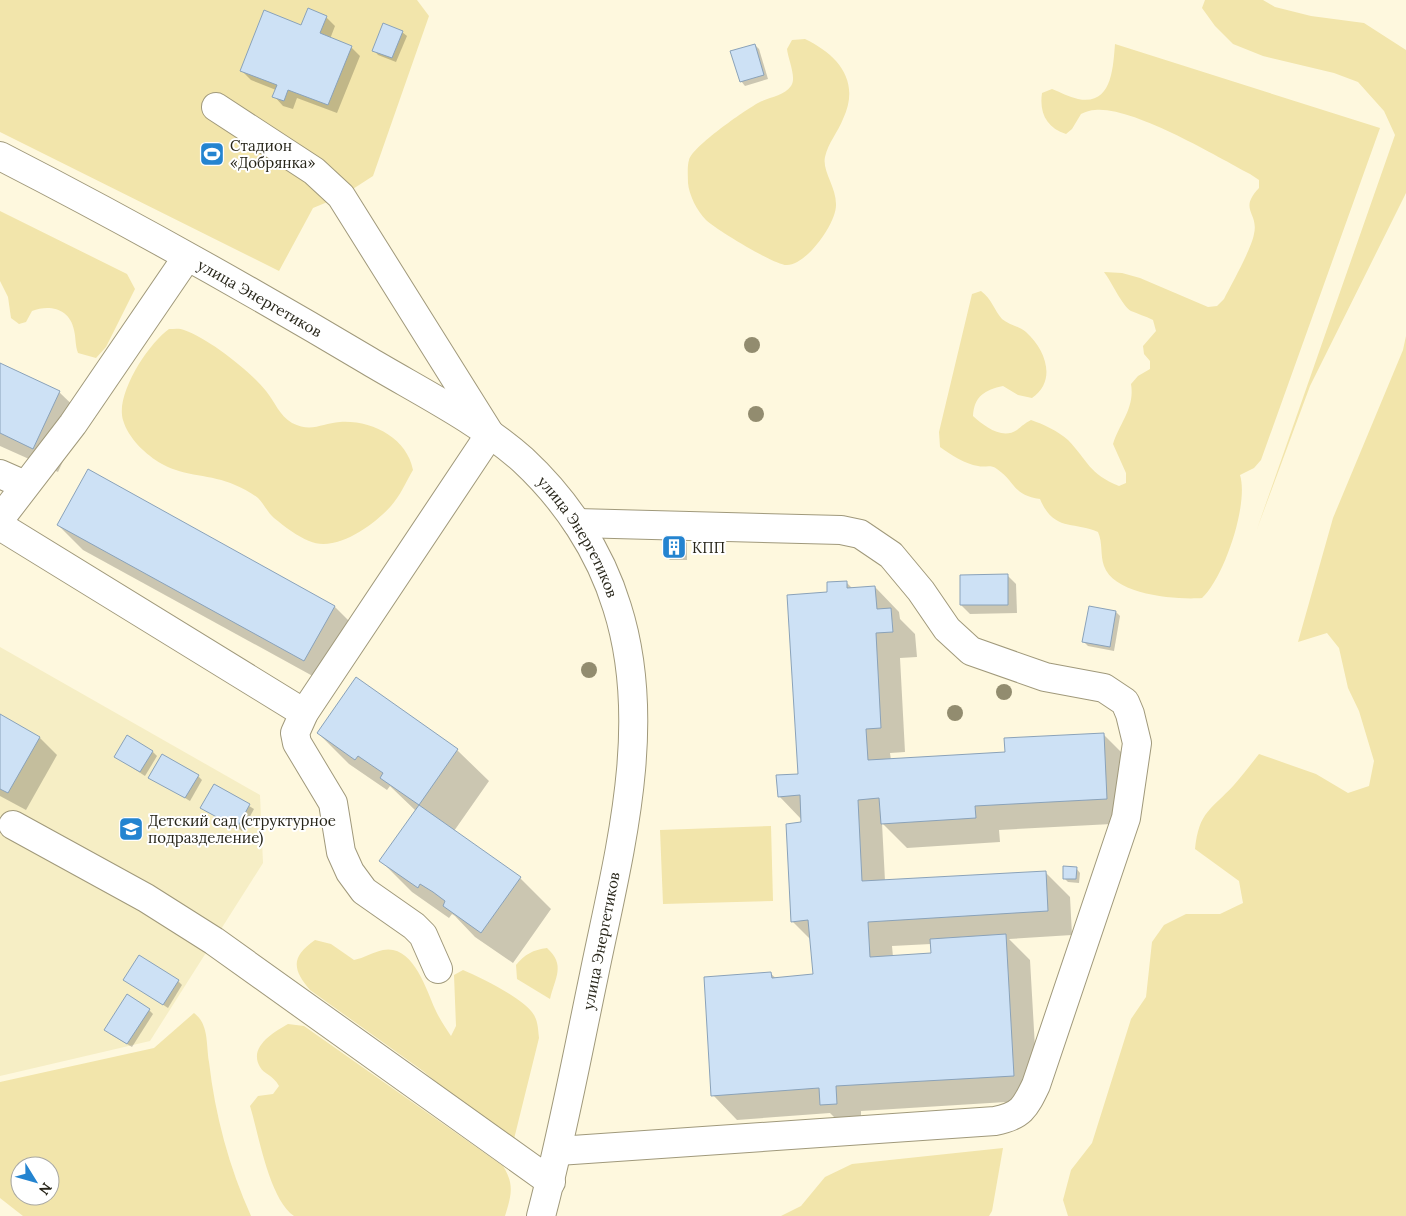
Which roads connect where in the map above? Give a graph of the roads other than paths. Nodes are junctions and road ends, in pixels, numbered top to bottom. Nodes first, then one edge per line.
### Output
1 (216, 107) dead end
2 (0, 156) edge
3 (187, 257) junction
4 (490, 434) junction
5 (0, 474) edge
6 (25, 485) junction
7 (0, 519) edge
8 (577, 523) junction
9 (0, 526) edge
10 (304, 713) junction
11 (14, 825) dead end
12 (438, 969) dead end
13 (558, 1151) junction
14 (550, 1182) junction
15 (541, 1216) edge

1 - 4 street
2 - 3 street, улица Энергетиков
3 - 4 street, улица Энергетиков
3 - 6 street
4 - 8 street, улица Энергетиков
4 - 10 street
5 - 6 street
6 - 7 street
8 - 13 street, улица Энергетиков
8 - 13 street
9 - 10 street
10 - 12 street
11 - 14 street
13 - 14 street, улица Энергетиков
14 - 15 street, улица Энергетиков

